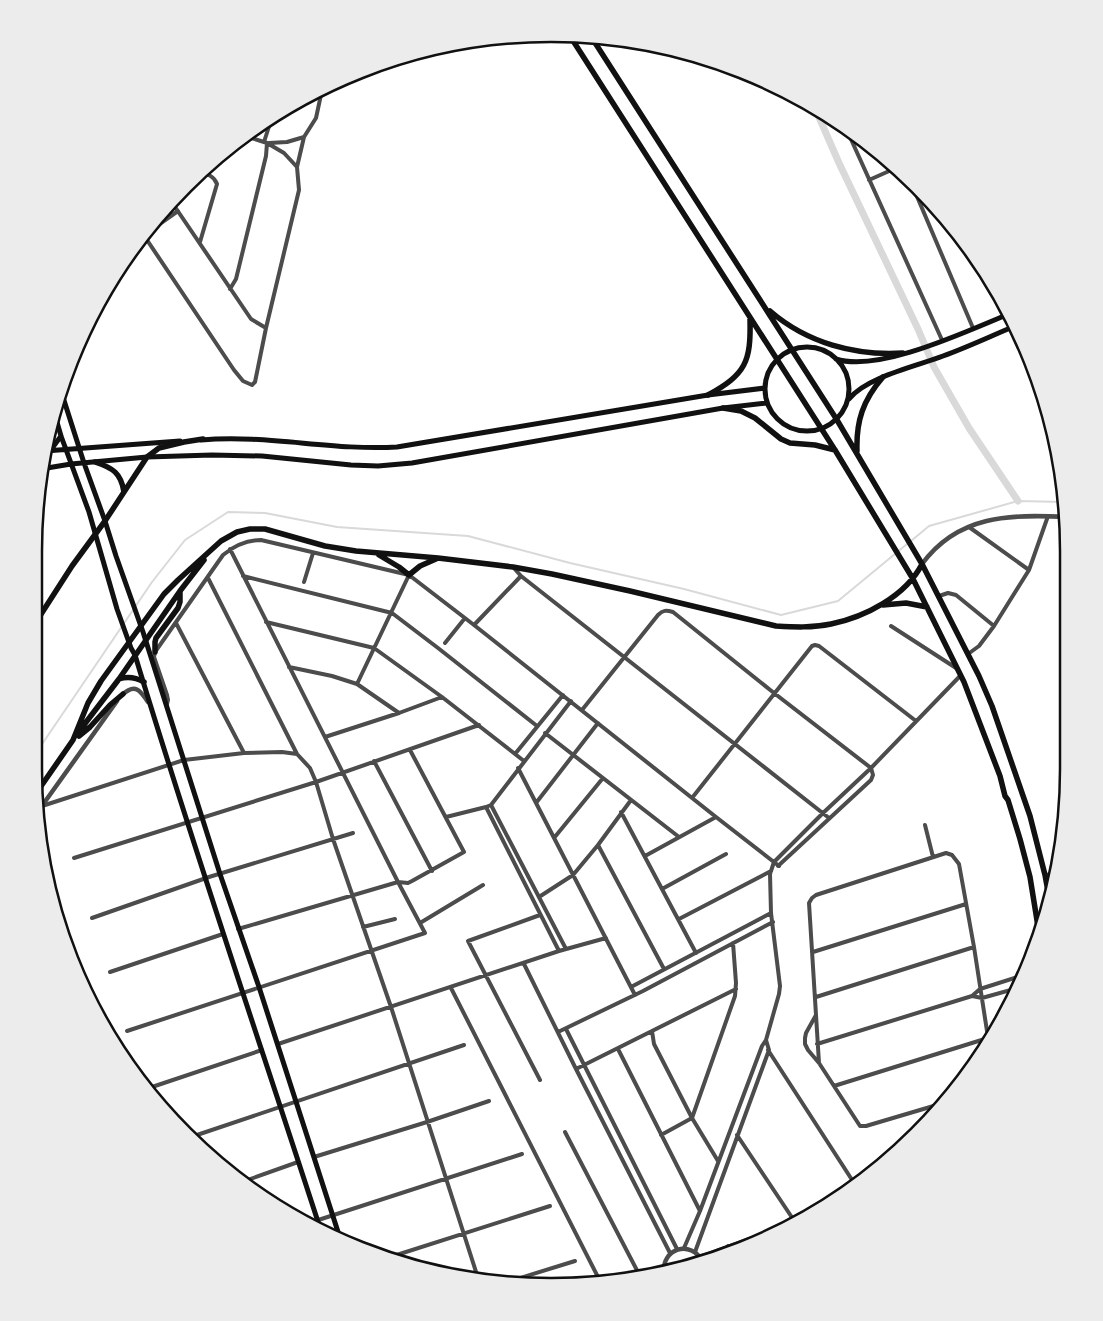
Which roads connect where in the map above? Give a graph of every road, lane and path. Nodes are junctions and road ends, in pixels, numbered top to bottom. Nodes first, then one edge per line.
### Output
1 (575, 43) edge
2 (597, 45) edge
3 (320, 98) edge
4 (270, 128) edge
5 (304, 137) junction
6 (254, 139) edge
7 (852, 141) edge
8 (266, 143) junction
9 (297, 167) junction
10 (889, 171) edge
11 (209, 176) edge
12 (869, 180) junction
13 (918, 200) edge
14 (176, 209) edge
15 (178, 211) junction
16 (167, 218) edge
17 (149, 241) edge
18 (200, 242) junction
19 (230, 289) junction
20 (764, 306) junction
21 (1003, 316) edge
22 (750, 319) junction
23 (266, 328) junction
24 (973, 328) junction
25 (1009, 328) edge
26 (942, 340) junction
27 (792, 350) junction
28 (903, 353) junction
29 (836, 358) junction
30 (777, 360) junction
31 (883, 377) junction
32 (765, 388) junction
33 (708, 395) junction
34 (767, 403) junction
35 (65, 404) edge
36 (847, 404) junction
37 (723, 408) junction
38 (837, 420) junction
39 (58, 427) edge
40 (821, 429) junction
41 (61, 436) junction
42 (203, 439) junction
43 (54, 443) edge
44 (80, 449) junction
45 (66, 450) junction
46 (835, 450) junction
47 (52, 451) edge
48 (857, 453) junction
49 (147, 458) junction
50 (95, 462) junction
51 (84, 463) junction
52 (71, 464) junction
53 (50, 468) edge
54 (124, 492) junction
55 (1048, 516) junction
56 (1059, 517) edge
57 (105, 521) junction
58 (969, 526) junction
59 (96, 534) junction
60 (213, 548) junction
61 (230, 549) junction
62 (313, 553) junction
63 (378, 554) junction
64 (438, 558) junction
65 (922, 564) junction
66 (513, 567) junction
67 (1029, 570) junction
68 (409, 575) junction
69 (243, 576) junction
70 (521, 576) junction
71 (208, 578) junction
72 (913, 579) junction
73 (304, 582) dead end
74 (180, 591) junction
75 (939, 596) junction
76 (878, 606) junction
77 (927, 607) junction
78 (42, 613) edge
79 (392, 613) junction
80 (465, 618) junction
81 (266, 622) junction
82 (176, 623) junction
83 (474, 625) junction
84 (890, 626) dead end
85 (994, 626) junction
86 (146, 641) junction
87 (445, 643) dead end
88 (374, 648) junction
89 (155, 652) junction
90 (968, 654) junction
91 (136, 655) junction
92 (624, 656) junction
93 (289, 667) junction
94 (960, 672) junction
95 (119, 680) junction
96 (144, 682) junction
97 (357, 684) junction
98 (774, 693) junction
99 (123, 694) junction
100 (563, 695) junction
101 (442, 696) junction
102 (571, 701) junction
103 (166, 706) junction
104 (152, 708) junction
105 (582, 710) junction
106 (399, 713) junction
107 (916, 721) junction
108 (598, 724) junction
109 (479, 725) junction
110 (537, 726) junction
111 (545, 733) junction
112 (325, 737) junction
113 (73, 740) junction
114 (735, 744) junction
115 (410, 750) junction
116 (244, 753) junction
117 (297, 754) junction
118 (515, 754) junction
119 (574, 755) junction
120 (184, 760) junction
121 (524, 760) junction
122 (374, 761) junction
123 (169, 766) junction
124 (518, 768) junction
125 (871, 768) junction
126 (343, 773) junction
127 (603, 778) junction
128 (316, 782) junction
129 (43, 784) edge
130 (692, 798) junction
131 (631, 800) junction
132 (44, 803) edge
133 (536, 803) junction
134 (491, 805) junction
135 (44, 807) edge
136 (486, 807) junction
137 (622, 812) junction
138 (823, 813) junction
139 (446, 817) junction
140 (716, 817) junction
141 (203, 818) junction
142 (829, 818) junction
143 (187, 823) junction
144 (925, 825) dead end
145 (353, 833) dead end
146 (679, 837) junction
147 (554, 838) junction
148 (333, 839) junction
149 (598, 845) junction
150 (726, 854) dead end
151 (645, 856) junction
152 (932, 857) junction
153 (74, 858) dead end
154 (774, 862) junction
155 (779, 866) junction
156 (771, 870) junction
157 (432, 871) junction
158 (220, 874) junction
159 (1050, 874) edge
160 (573, 875) junction
161 (1045, 875) junction
162 (204, 879) junction
163 (398, 882) junction
164 (1047, 884) edge
165 (482, 885) dead end
166 (662, 889) junction
167 (352, 895) junction
168 (539, 897) junction
169 (966, 904) junction
170 (771, 914) junction
171 (540, 915) junction
172 (92, 918) dead end
173 (395, 919) dead end
174 (679, 919) junction
175 (1037, 920) edge
176 (772, 922) junction
177 (420, 923) junction
178 (363, 927) junction
179 (238, 929) junction
180 (223, 934) junction
181 (606, 938) junction
182 (733, 943) junction
183 (974, 947) junction
184 (566, 949) junction
185 (371, 950) junction
186 (559, 952) junction
187 (812, 952) junction
188 (696, 953) junction
189 (524, 964) junction
190 (664, 970) junction
191 (110, 972) dead end
192 (486, 975) junction
193 (1016, 978) edge
194 (259, 987) junction
195 (630, 987) junction
196 (451, 988) junction
197 (736, 989) junction
198 (980, 989) junction
199 (1010, 990) edge
200 (243, 992) junction
201 (635, 995) junction
202 (972, 996) junction
203 (816, 997) junction
204 (982, 998) junction
205 (391, 1007) junction
206 (817, 1013) junction
207 (566, 1029) junction
208 (127, 1031) dead end
209 (652, 1031) junction
210 (558, 1032) junction
211 (987, 1032) edge
212 (766, 1040) junction
213 (982, 1040) edge
214 (278, 1044) junction
215 (817, 1044) junction
216 (464, 1045) dead end
217 (762, 1046) junction
218 (618, 1049) junction
219 (262, 1050) junction
220 (769, 1050) junction
221 (409, 1063) junction
222 (819, 1063) junction
223 (585, 1065) junction
224 (576, 1069) junction
225 (540, 1080) dead end
226 (154, 1086) edge
227 (834, 1086) junction
228 (296, 1101) junction
229 (489, 1101) dead end
230 (280, 1106) junction
231 (933, 1106) edge
232 (692, 1118) junction
233 (427, 1122) junction
234 (566, 1132) dead end
235 (198, 1135) edge
236 (738, 1135) junction
237 (661, 1136) junction
238 (522, 1154) dead end
239 (314, 1157) junction
240 (718, 1161) junction
241 (298, 1162) junction
242 (446, 1178) junction
243 (250, 1179) edge
244 (852, 1180) edge
245 (550, 1206) dead end
246 (700, 1211) junction
247 (332, 1215) junction
248 (791, 1218) edge
249 (317, 1220) joint
250 (338, 1231) edge
251 (464, 1234) junction
252 (749, 1239) edge
253 (728, 1246) joint
254 (684, 1248) junction
255 (678, 1249) junction
256 (695, 1252) junction
257 (670, 1253) junction
258 (399, 1254) edge
259 (707, 1254) edge
260 (700, 1256) edge
261 (575, 1261) dead end
262 (664, 1266) edge
263 (637, 1271) edge
264 (476, 1273) edge
265 (597, 1276) edge
266 (525, 1277) edge

1 - 22 main road
2 - 20 main road
3 - 5 street
4 - 8 street
5 - 8 street
5 - 9 street
6 - 8 street
7 - 12 street
8 - 9 street
8 - 19 street
9 - 23 street
10 - 12 street
11 - 18 street
12 - 26 street
13 - 24 street
14 - 15 street
15 - 16 street
15 - 18 street
17 - 23 street
18 - 19 street
19 - 23 street
20 - 27 main road
20 - 28 main road
21 - 24 main road
22 - 30 main road
22 - 33 main road
24 - 26 main road
25 - 31 main road
26 - 28 main road
27 - 29 main road
27 - 30 main road
27 - 38 main road
28 - 29 main road
29 - 36 main road
30 - 32 main road
30 - 40 main road
31 - 36 main road
31 - 48 main road
32 - 33 main road
32 - 34 main road
33 - 42 main road
34 - 37 main road
34 - 40 main road
35 - 44 main road
36 - 38 main road
37 - 46 main road
37 - 49 main road
38 - 40 main road
38 - 48 main road
39 - 41 main road
40 - 46 main road
41 - 43 main road
41 - 45 main road
42 - 44 main road
42 - 49 main road
44 - 45 main road
44 - 51 main road
45 - 47 main road
45 - 52 main road
46 - 72 main road
48 - 65 main road
49 - 50 main road
49 - 54 main road
50 - 51 main road
50 - 54 main road
51 - 52 main road
51 - 57 main road
52 - 53 main road
52 - 59 main road
54 - 57 main road
55 - 56 street
55 - 58 street
55 - 67 street
57 - 59 main road
57 - 86 main road
58 - 65 street
58 - 67 street
59 - 78 main road
59 - 91 main road
60 - 63 main road
60 - 74 main road
60 - 113 main road
61 - 62 street
61 - 69 street
61 - 71 street
62 - 68 street
62 - 73 street
63 - 64 main road
63 - 68 main road
64 - 66 main road
64 - 68 main road
65 - 72 main road
65 - 75 main road
66 - 70 street
66 - 76 main road
67 - 85 street
68 - 79 street
68 - 80 street
69 - 79 street
69 - 81 street
70 - 83 street
70 - 92 street
71 - 82 street
71 - 117 street
72 - 76 main road
72 - 77 main road
74 - 86 main road
74 - 89 main road
75 - 85 street
75 - 90 main road
76 - 77 main road
77 - 94 main road
79 - 88 street
79 - 110 street
80 - 83 street
80 - 87 street
81 - 88 street
81 - 93 street
82 - 89 street
82 - 116 street
83 - 100 street
84 - 94 street
85 - 90 street
86 - 91 main road
86 - 103 main road
88 - 97 street
88 - 101 street
89 - 103 street
90 - 161 main road
91 - 95 main road
91 - 96 main road
92 - 98 street
92 - 105 street
92 - 114 street
93 - 97 street
93 - 112 street
94 - 107 street
94 - 175 main road
95 - 96 main road
95 - 113 main road
96 - 104 main road
97 - 106 street
98 - 107 street
98 - 114 street
98 - 125 street
99 - 104 street
99 - 113 main road
99 - 132 street
100 - 102 street
100 - 110 street
101 - 106 street
101 - 109 street
102 - 105 street
102 - 111 street
103 - 120 main road
104 - 123 main road
105 - 108 street
106 - 112 street
107 - 125 street
108 - 119 street
108 - 130 street
109 - 115 street
109 - 118 street
110 - 118 street
111 - 119 street
111 - 121 street
112 - 126 street
113 - 129 main road
114 - 130 street
114 - 138 street
115 - 122 street
115 - 139 street
116 - 117 street
116 - 120 street
117 - 128 street
118 - 121 street
119 - 127 street
119 - 133 street
120 - 123 street
120 - 141 main road
121 - 124 street
122 - 126 street
122 - 157 street
123 - 135 street
123 - 143 main road
124 - 133 street
124 - 134 street
125 - 138 street
125 - 142 street
126 - 128 street
126 - 163 street
127 - 131 street
127 - 147 street
128 - 141 street
128 - 148 street
130 - 140 street
131 - 137 street
131 - 146 street
133 - 147 street
134 - 136 street
134 - 168 street
136 - 139 street
136 - 171 street
137 - 149 street
137 - 151 street
138 - 142 street
138 - 154 street
139 - 157 street
140 - 146 street
140 - 154 street
141 - 143 street
141 - 158 main road
142 - 155 street
143 - 153 street
143 - 162 main road
144 - 152 street
145 - 148 street
146 - 151 street
147 - 160 street
148 - 158 street
148 - 167 street
149 - 160 street
149 - 190 street
150 - 166 street
151 - 166 street
152 - 169 street
152 - 187 street
154 - 155 street
154 - 156 street
155 - 156 street
156 - 170 street
156 - 174 street
157 - 163 street
158 - 162 street
158 - 179 main road
159 - 161 street
160 - 168 street
160 - 181 street
161 - 164 main road
162 - 172 street
162 - 180 main road
163 - 167 street
163 - 177 street
165 - 177 street
166 - 174 street
167 - 178 street
167 - 179 street
168 - 184 street
169 - 183 street
169 - 187 street
170 - 176 street
170 - 188 street
171 - 186 street
171 - 192 street
173 - 178 street
174 - 188 street
176 - 182 street
176 - 212 street
177 - 185 street
178 - 185 street
179 - 194 main road
180 - 191 street
180 - 200 main road
181 - 184 street
181 - 195 street
182 - 197 street
182 - 201 street
183 - 198 street
183 - 203 street
184 - 186 street
185 - 194 street
185 - 205 street
186 - 189 street
187 - 203 street
188 - 190 street
189 - 192 street
189 - 210 street
190 - 195 street
192 - 196 street
192 - 225 street
193 - 198 street
194 - 200 street
194 - 214 main road
195 - 201 street
196 - 205 street
196 - 265 street
197 - 209 street
197 - 232 street
198 - 202 street
198 - 204 street
199 - 204 street
200 - 208 street
200 - 219 main road
201 - 207 street
202 - 204 street
202 - 215 street
203 - 206 street
204 - 211 street
205 - 214 street
205 - 221 street
206 - 215 street
206 - 222 street
207 - 210 street
207 - 223 street
209 - 218 street
209 - 232 street
210 - 224 street
212 - 217 street
212 - 220 street
213 - 227 street
214 - 228 main road
215 - 222 street
216 - 221 street
217 - 220 street
217 - 240 street
218 - 223 street
218 - 237 street
219 - 226 street
219 - 230 main road
220 - 236 street
220 - 244 street
221 - 228 street
221 - 233 street
222 - 227 street
223 - 224 street
223 - 255 street
224 - 257 street
227 - 231 street
228 - 230 street
228 - 239 main road
229 - 233 street
230 - 235 street
230 - 241 main road
232 - 237 street
232 - 240 street
233 - 239 street
233 - 242 street
234 - 263 street
236 - 248 street
236 - 256 street
237 - 246 street
238 - 242 street
239 - 247 main road
240 - 246 street
241 - 243 street
241 - 249 main road
242 - 247 street
242 - 251 street
245 - 251 street
246 - 254 street
247 - 249 street
247 - 250 main road
251 - 258 street
251 - 264 street
252 - 253 street
253 - 259 street
254 - 255 street
254 - 256 street
255 - 257 street
256 - 260 street
257 - 262 street
261 - 266 street

